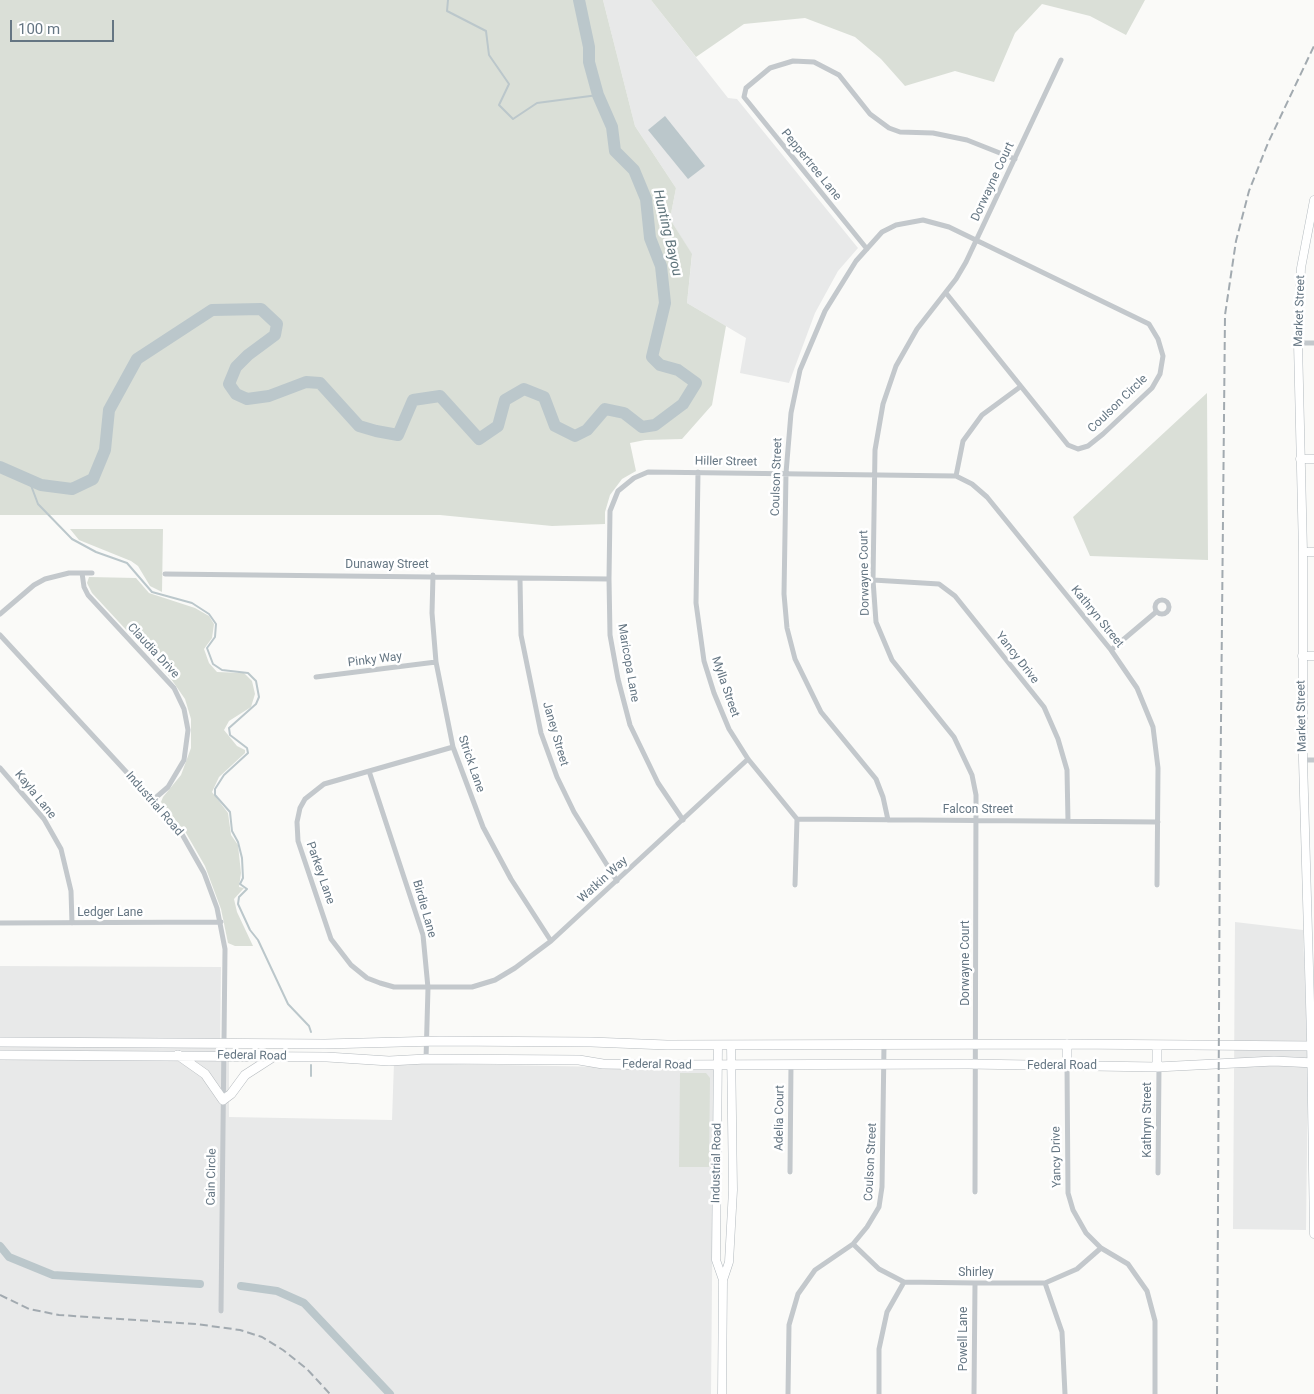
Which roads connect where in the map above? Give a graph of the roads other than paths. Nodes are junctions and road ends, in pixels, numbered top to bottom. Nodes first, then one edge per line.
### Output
1 (1061, 60) dead end
2 (1015, 159) junction
3 (1314, 200) edge
4 (977, 241) junction
5 (867, 249) junction
6 (946, 293) junction
7 (1298, 343) junction
8 (1314, 343) edge
9 (1020, 386) junction
10 (1300, 459) junction
11 (1314, 459) edge
12 (698, 472) junction
13 (786, 473) junction
14 (874, 474) junction
15 (956, 476) junction
16 (616, 496) joint
17 (1302, 552) junction
18 (1314, 552) edge
19 (82, 573) junction
20 (92, 573) dead end
21 (165, 574) dead end
22 (433, 575) junction
23 (520, 579) junction
24 (609, 579) junction
25 (873, 580) junction
26 (1156, 612) dead end
27 (0, 614) edge
28 (0, 635) edge
29 (1111, 650) junction
30 (1302, 656) junction
31 (1314, 656) edge
32 (436, 662) junction
33 (316, 677) dead end
34 (453, 747) junction
35 (748, 759) junction
36 (1302, 760) junction
37 (1314, 760) edge
38 (0, 768) edge
39 (369, 771) junction
40 (153, 800) junction
41 (797, 818) junction
42 (977, 819) junction
43 (683, 820) junction
44 (888, 820) junction
45 (1068, 821) junction
46 (1158, 822) junction
47 (617, 880) junction
48 (795, 884) dead end
49 (1157, 886) dead end
50 (1310, 886) edge
51 (221, 922) junction
52 (0, 923) edge
53 (72, 923) junction
54 (551, 941) junction
55 (456, 987) joint
56 (428, 988) junction
57 (0, 1042) edge
58 (426, 1042) junction
59 (569, 1042) junction
60 (118, 1043) junction
61 (224, 1043) junction
62 (1067, 1044) junction
63 (718, 1045) junction
64 (731, 1045) junction
65 (884, 1045) junction
66 (1157, 1045) junction
67 (976, 1046) junction
68 (1313, 1046) edge
69 (0, 1055) edge
70 (178, 1055) junction
71 (224, 1055) junction
72 (118, 1056) junction
73 (275, 1056) junction
74 (426, 1059) junction
75 (569, 1060) junction
76 (1313, 1063) edge
77 (791, 1064) junction
78 (976, 1064) junction
79 (718, 1065) junction
80 (733, 1065) junction
81 (884, 1065) junction
82 (1067, 1066) junction
83 (1158, 1067) junction
84 (223, 1100) junction
85 (790, 1172) dead end
86 (1158, 1173) dead end
87 (716, 1189) junction
88 (733, 1190) junction
89 (974, 1192) dead end
90 (1314, 1234) edge
91 (853, 1244) junction
92 (1101, 1248) junction
93 (724, 1280) junction
94 (904, 1282) junction
95 (975, 1283) junction
96 (1045, 1283) junction
97 (221, 1311) dead end
98 (722, 1394) edge
99 (788, 1394) edge
100 (879, 1394) edge
101 (974, 1394) edge
102 (1065, 1394) edge
103 (1154, 1394) edge

1 - 2 street, Dorwayne Court
2 - 4 street, Dorwayne Court
2 - 5 street, Peppertree Lane
3 - 7 main road, Market Street
4 - 5 street, Coulson Street
4 - 6 street, Dorwayne Court
4 - 9 street, Coulson Circle
5 - 13 street, Coulson Street
6 - 9 street, Coulson Circle
6 - 14 street, Dorwayne Court
7 - 8 street
7 - 10 main road, Market Street
9 - 15 street
10 - 11 main road
10 - 17 main road, Market Street
12 - 13 street, Hiller Street
12 - 16 street, Hiller Street
12 - 35 street, Mylla Street
13 - 14 street, Hiller Street
13 - 44 street, Coulson Street
14 - 15 street, Kathryn Street
14 - 25 street, Dorwayne Court
15 - 29 street, Kathryn Street
16 - 24 street, Maricopa Lane
17 - 18 main road
17 - 30 main road, Market Street
19 - 20 street
19 - 27 street
19 - 40 street, Claudia Drive
21 - 22 street, Dunaway Street
22 - 23 street, Dunaway Street
22 - 32 street, Strick Lane
23 - 24 street, Dunaway Street
23 - 47 street, Janey Street
24 - 43 street, Maricopa Lane
25 - 42 street, Dorwayne Court
25 - 45 street, Yancy Drive
26 - 29 street
28 - 40 street, Industrial Road
29 - 46 street, Kathryn Street
30 - 31 main road
30 - 36 main road, Market Street
32 - 33 street, Pinky Way
32 - 34 street, Strick Lane
34 - 39 street, Parkey Lane
34 - 54 street, Strick Lane
35 - 41 street, Mylla Street
35 - 43 street, Watkin Way
36 - 37 street
36 - 50 main road, Market Street
38 - 53 street, Kayla Lane
39 - 56 street, Birdie Lane
39 - 56 street, Parkey Lane
40 - 51 street, Industrial Road
41 - 44 street, Falcon Street
41 - 48 street
42 - 44 street, Falcon Street
42 - 45 street, Falcon Street
42 - 67 street, Dorwayne Court
43 - 47 street, Watkin Way
45 - 46 street, Falcon Street
46 - 49 street, Kathryn Street
47 - 54 street, Watkin Way
50 - 68 main road, Market Street
51 - 53 street, Ledger Lane
51 - 61 street, Industrial Road
52 - 53 street, Ledger Lane
54 - 55 street, Watkin Way
55 - 56 street, Parkey Lane
56 - 58 street, Birdie Lane
57 - 60 main road, Federal Road
58 - 59 main road, Federal Road
58 - 61 main road, Federal Road
58 - 74 street, Birdie Lane
59 - 63 main road, Federal Road
59 - 75 main road
60 - 61 main road, Federal Road
60 - 72 main road
61 - 71 street, Cain Circle
62 - 66 main road, Federal Road
62 - 67 main road, Federal Road
62 - 82 main road
63 - 64 main road, Federal Road
63 - 79 main road, Industrial Road
64 - 65 main road, Federal Road
64 - 80 main road, Industrial Road
65 - 67 main road, Federal Road
65 - 81 street, Coulson Street
66 - 68 main road, Federal Road
66 - 83 main road
67 - 78 street, Dorwayne Court
68 - 76 main road, Market Street
69 - 72 main road, Federal Road
70 - 71 main road, Federal Road
70 - 72 main road, Federal Road
70 - 84 main road
71 - 73 main road, Federal Road
71 - 84 street, Cain Circle
73 - 74 main road, Federal Road
73 - 84 main road
74 - 75 main road, Federal Road
75 - 79 main road, Federal Road
76 - 83 main road, Federal Road
76 - 90 main road, Market Street
77 - 80 main road, Federal Road
77 - 81 main road, Federal Road
77 - 85 street, Adelia Court
78 - 81 main road, Federal Road
78 - 82 main road, Federal Road
78 - 89 street, Dorwayne Court
79 - 80 main road, Federal Road
79 - 87 main road, Industrial Road
80 - 88 main road, Industrial Road
81 - 91 street, Coulson Street
82 - 83 main road, Federal Road
82 - 92 street, Yancy Drive
83 - 86 street, Kathryn Street
84 - 97 street, Cain Circle
87 - 88 main road
87 - 93 main road, Industrial Road
88 - 93 main road, Industrial Road
91 - 94 street, Shirley
91 - 99 street, Coulson Street
92 - 96 street, Shirley
92 - 103 street, Yancy Drive
93 - 98 main road, Industrial Road
94 - 95 street, Shirley
94 - 100 street
95 - 96 street, Shirley
95 - 101 street, Powell Lane
96 - 102 street

